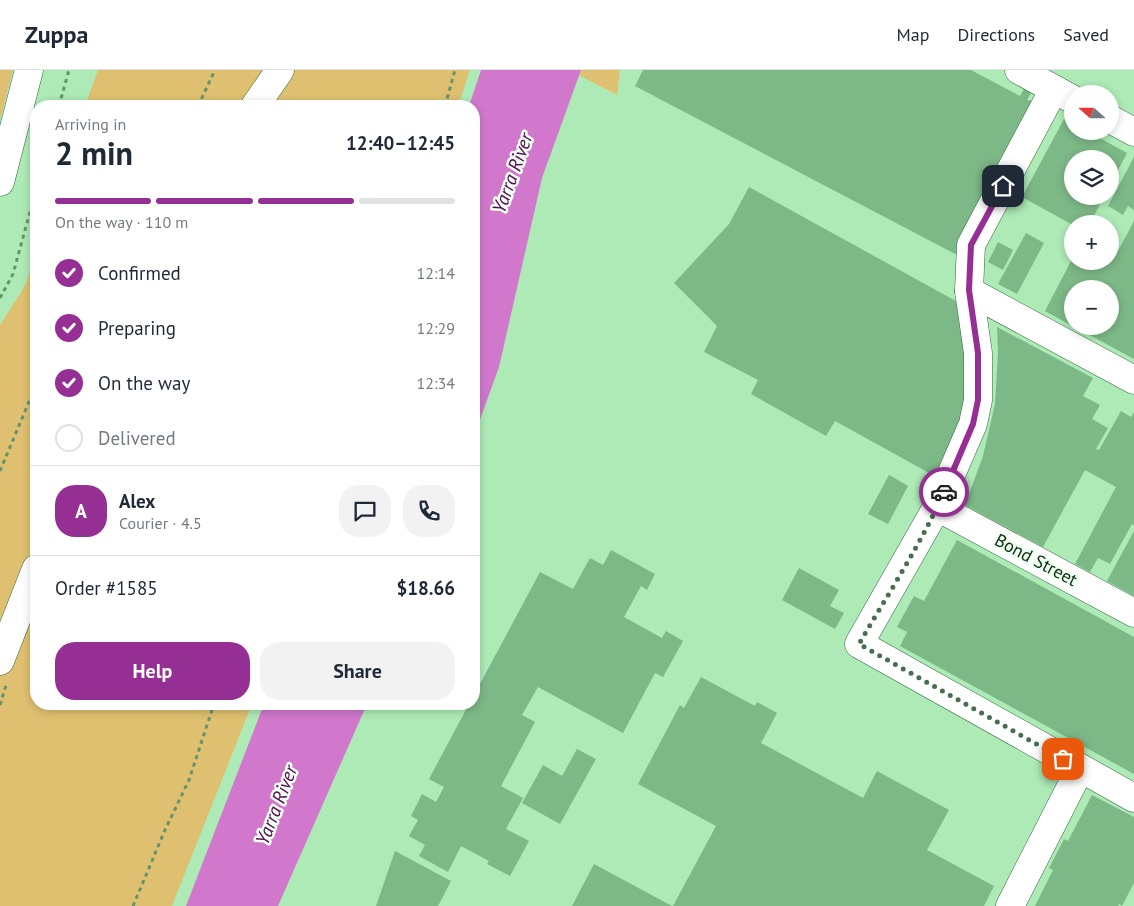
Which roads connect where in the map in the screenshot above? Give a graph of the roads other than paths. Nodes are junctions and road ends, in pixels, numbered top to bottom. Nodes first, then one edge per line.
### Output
1 (29, 70) edge
2 (280, 70) edge
3 (1019, 70) edge
4 (1063, 94) edge
5 (259, 100) edge
6 (1119, 124) edge
7 (1134, 132) edge
8 (0, 182) edge
9 (969, 290) junction
10 (1134, 380) edge
11 (937, 507) junction
12 (30, 584) edge
13 (1134, 613) edge
14 (0, 661) edge
15 (1080, 769) junction
16 (1134, 798) edge
17 (1010, 906) edge

1 - 8 street
2 - 5 street
3 - 4 street
4 - 9 street
6 - 7 street
9 - 10 street
9 - 11 street
11 - 13 street, Bond Street
11 - 15 street
12 - 14 street
15 - 16 street
15 - 17 street

